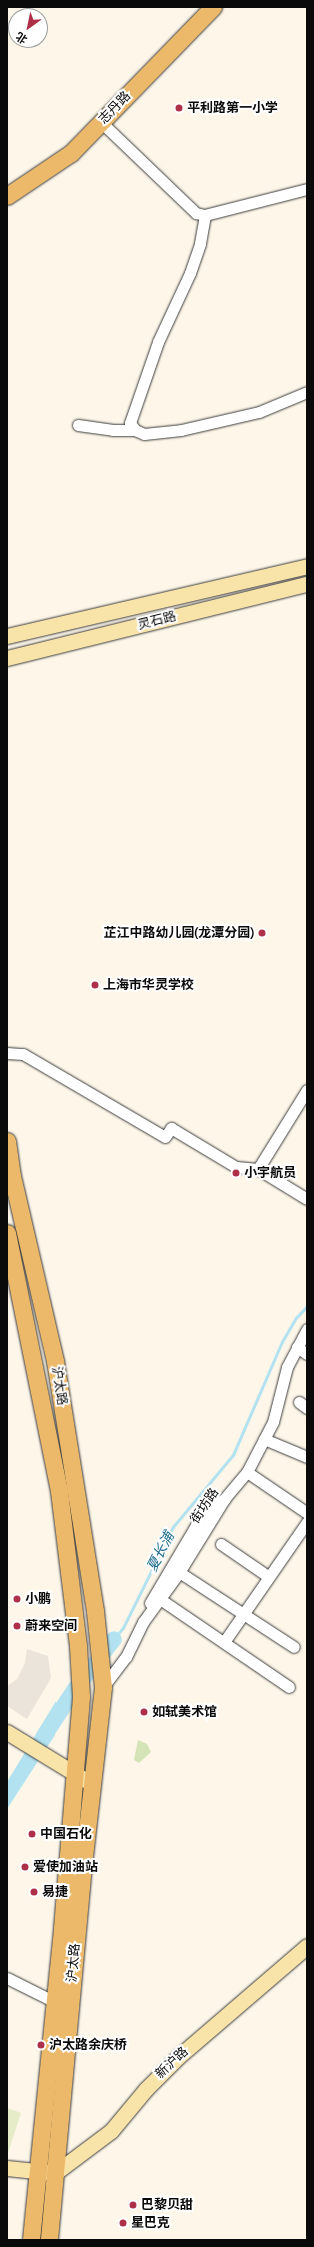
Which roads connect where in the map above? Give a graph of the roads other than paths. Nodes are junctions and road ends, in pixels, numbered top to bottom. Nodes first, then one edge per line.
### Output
1 (199, 7) edge
2 (213, 7) edge
3 (101, 122) junction
4 (7, 183) edge
5 (307, 189) edge
6 (7, 196) edge
7 (205, 215) junction
8 (307, 392) edge
9 (78, 425) dead end
10 (135, 430) junction
11 (307, 566) edge
12 (307, 584) edge
13 (7, 636) edge
14 (7, 658) edge
15 (7, 1053) edge
16 (307, 1090) edge
17 (7, 1141) edge
18 (258, 1169) junction
19 (307, 1199) edge
20 (7, 1233) edge
21 (307, 1329) edge
22 (297, 1347) junction
23 (307, 1354) edge
24 (264, 1439) junction
25 (307, 1457) edge
26 (246, 1472) junction
27 (225, 1498) junction
28 (307, 1513) edge
29 (307, 1522) edge
30 (221, 1544) dead end
31 (179, 1572) junction
32 (269, 1576) junction
33 (160, 1599) junction
34 (244, 1614) junction
35 (143, 1622) junction
36 (224, 1642) junction
37 (294, 1647) dead end
38 (103, 1686) junction
39 (289, 1687) dead end
40 (7, 1732) edge
41 (75, 1772) junction
42 (92, 1784) junction
43 (307, 1946) edge
44 (7, 1978) edge
45 (55, 2002) junction
46 (7, 2168) edge
47 (38, 2170) junction
48 (56, 2173) junction
49 (31, 2240) edge
50 (49, 2240) edge

1 - 4 main road, 志丹路
2 - 3 main road, 志丹路
3 - 6 main road, 志丹路
3 - 7 street
5 - 7 street
7 - 10 street
8 - 10 street
9 - 10 street
11 - 13 main road, 灵石路
12 - 14 main road, 灵石路
15 - 18 street
16 - 18 street
17 - 38 main road, 沪太路
18 - 19 street
20 - 41 main road, 沪太路
21 - 22 street, 街坊路
22 - 23 street
22 - 24 street, 街坊路
24 - 25 street
24 - 26 street, 街坊路
26 - 27 street, 街坊路
26 - 28 street
27 - 31 street, 街坊路
27 - 35 street
29 - 32 street
30 - 32 street
31 - 33 street, 街坊路
31 - 34 street
32 - 34 street
33 - 35 street, 街坊路
33 - 36 street
34 - 36 street
34 - 37 street
35 - 38 street, 街坊路
36 - 39 street
38 - 42 main road, 沪太路
40 - 41 main road
41 - 42 main road
41 - 45 main road, 沪太路
42 - 48 main road, 沪太路
43 - 48 main road, 新沪路
44 - 45 street
45 - 47 main road, 沪太路
46 - 47 main road
47 - 48 main road
47 - 49 main road, 沪太路
48 - 50 main road, 沪太路

